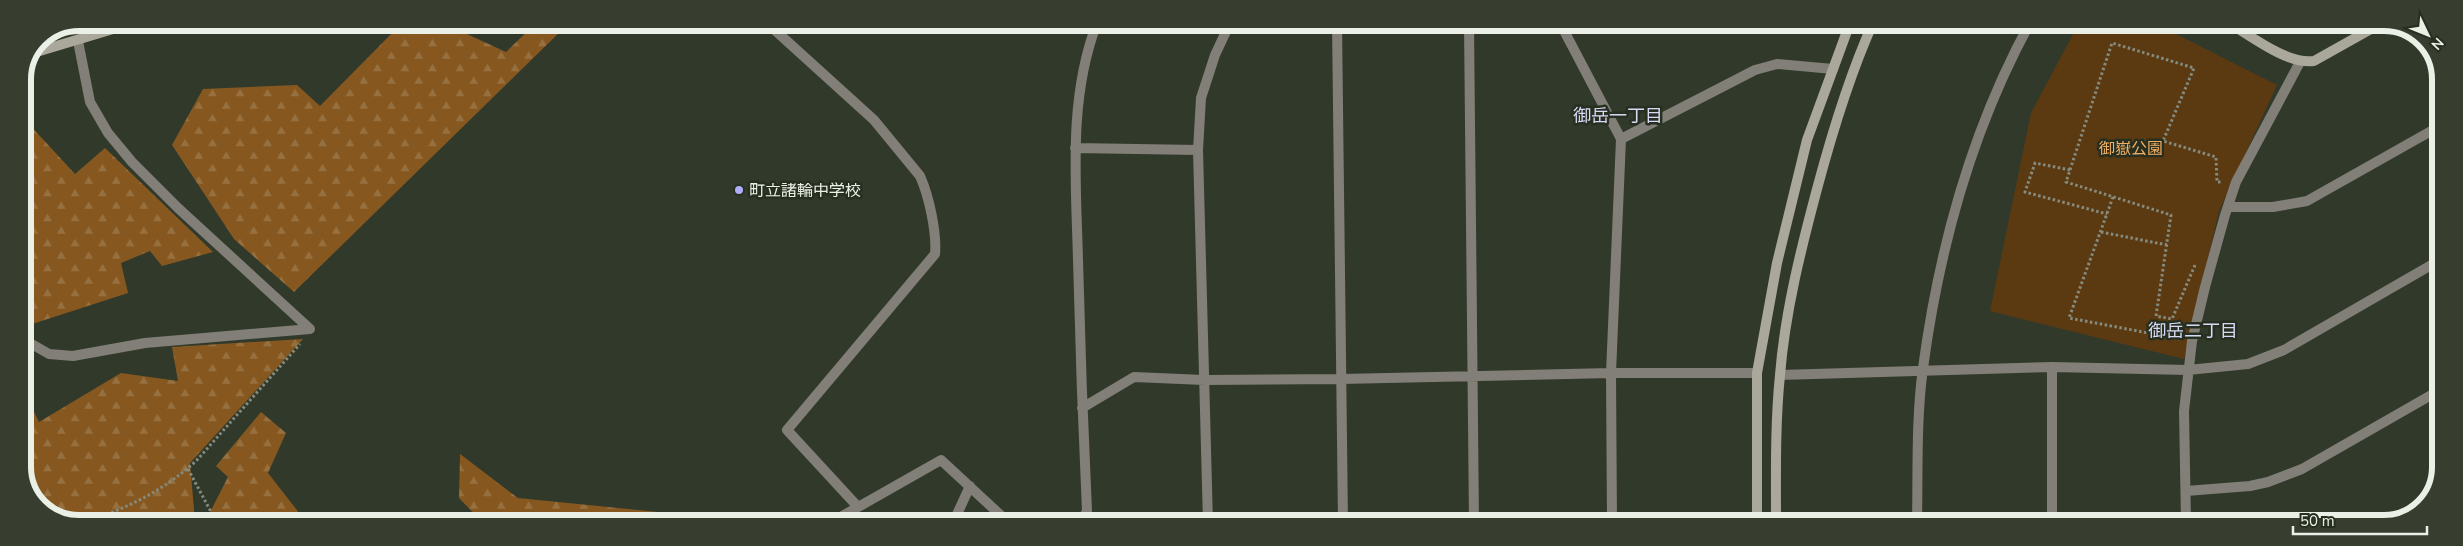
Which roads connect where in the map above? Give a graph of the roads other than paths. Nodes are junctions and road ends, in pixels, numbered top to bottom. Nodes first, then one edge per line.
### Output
1 (107, 31) edge
2 (776, 31) edge
3 (1095, 31) edge
4 (1226, 31) edge
5 (1337, 31) edge
6 (1469, 31) edge
7 (1564, 31) edge
8 (1847, 31) edge
9 (1870, 31) edge
10 (2026, 31) edge
11 (2240, 31) edge
12 (2368, 31) edge
13 (78, 41) junction
14 (40, 51) edge
15 (2300, 62) junction
16 (1832, 69) junction
17 (2432, 130) edge
18 (1621, 139) junction
19 (1075, 148) junction
20 (1198, 150) junction
21 (2228, 207) junction
22 (2432, 268) edge
23 (31, 344) edge
24 (2052, 367) junction
25 (1922, 370) junction
26 (2188, 370) junction
27 (1611, 373) junction
28 (1757, 373) junction
29 (1780, 374) junction
30 (1472, 376) junction
31 (1341, 379) junction
32 (1204, 380) junction
33 (2432, 395) edge
34 (1082, 408) junction
35 (970, 486) junction
36 (2186, 491) junction
37 (858, 507) junction
38 (844, 515) edge
39 (957, 515) edge
40 (1001, 515) edge
41 (1085, 515) edge
42 (1208, 515) edge
43 (1343, 515) edge
44 (1474, 515) edge
45 (1612, 515) edge
46 (1757, 515) edge
47 (1776, 515) edge
48 (1918, 515) edge
49 (2052, 515) edge
50 (2186, 515) edge

1 - 13 street
2 - 37 street
3 - 19 street
4 - 20 street
5 - 31 street
6 - 30 street
7 - 18 street
8 - 16 street
9 - 29 street
10 - 25 street
11 - 15 street
12 - 15 street
13 - 14 street
13 - 23 street
15 - 21 street
16 - 18 street
16 - 28 street
17 - 21 street
18 - 27 street
19 - 20 street
19 - 34 street
20 - 32 street
21 - 26 street
22 - 26 street
24 - 25 street
24 - 26 street
24 - 49 street
25 - 29 street
25 - 48 street
26 - 36 street
27 - 28 street
27 - 30 street
27 - 45 street
28 - 46 street
29 - 47 street
30 - 31 street
30 - 44 street
31 - 32 street
31 - 43 street
32 - 34 street
32 - 42 street
33 - 36 street
34 - 41 street
35 - 37 street
35 - 39 street
35 - 40 street
36 - 50 street
37 - 38 street

